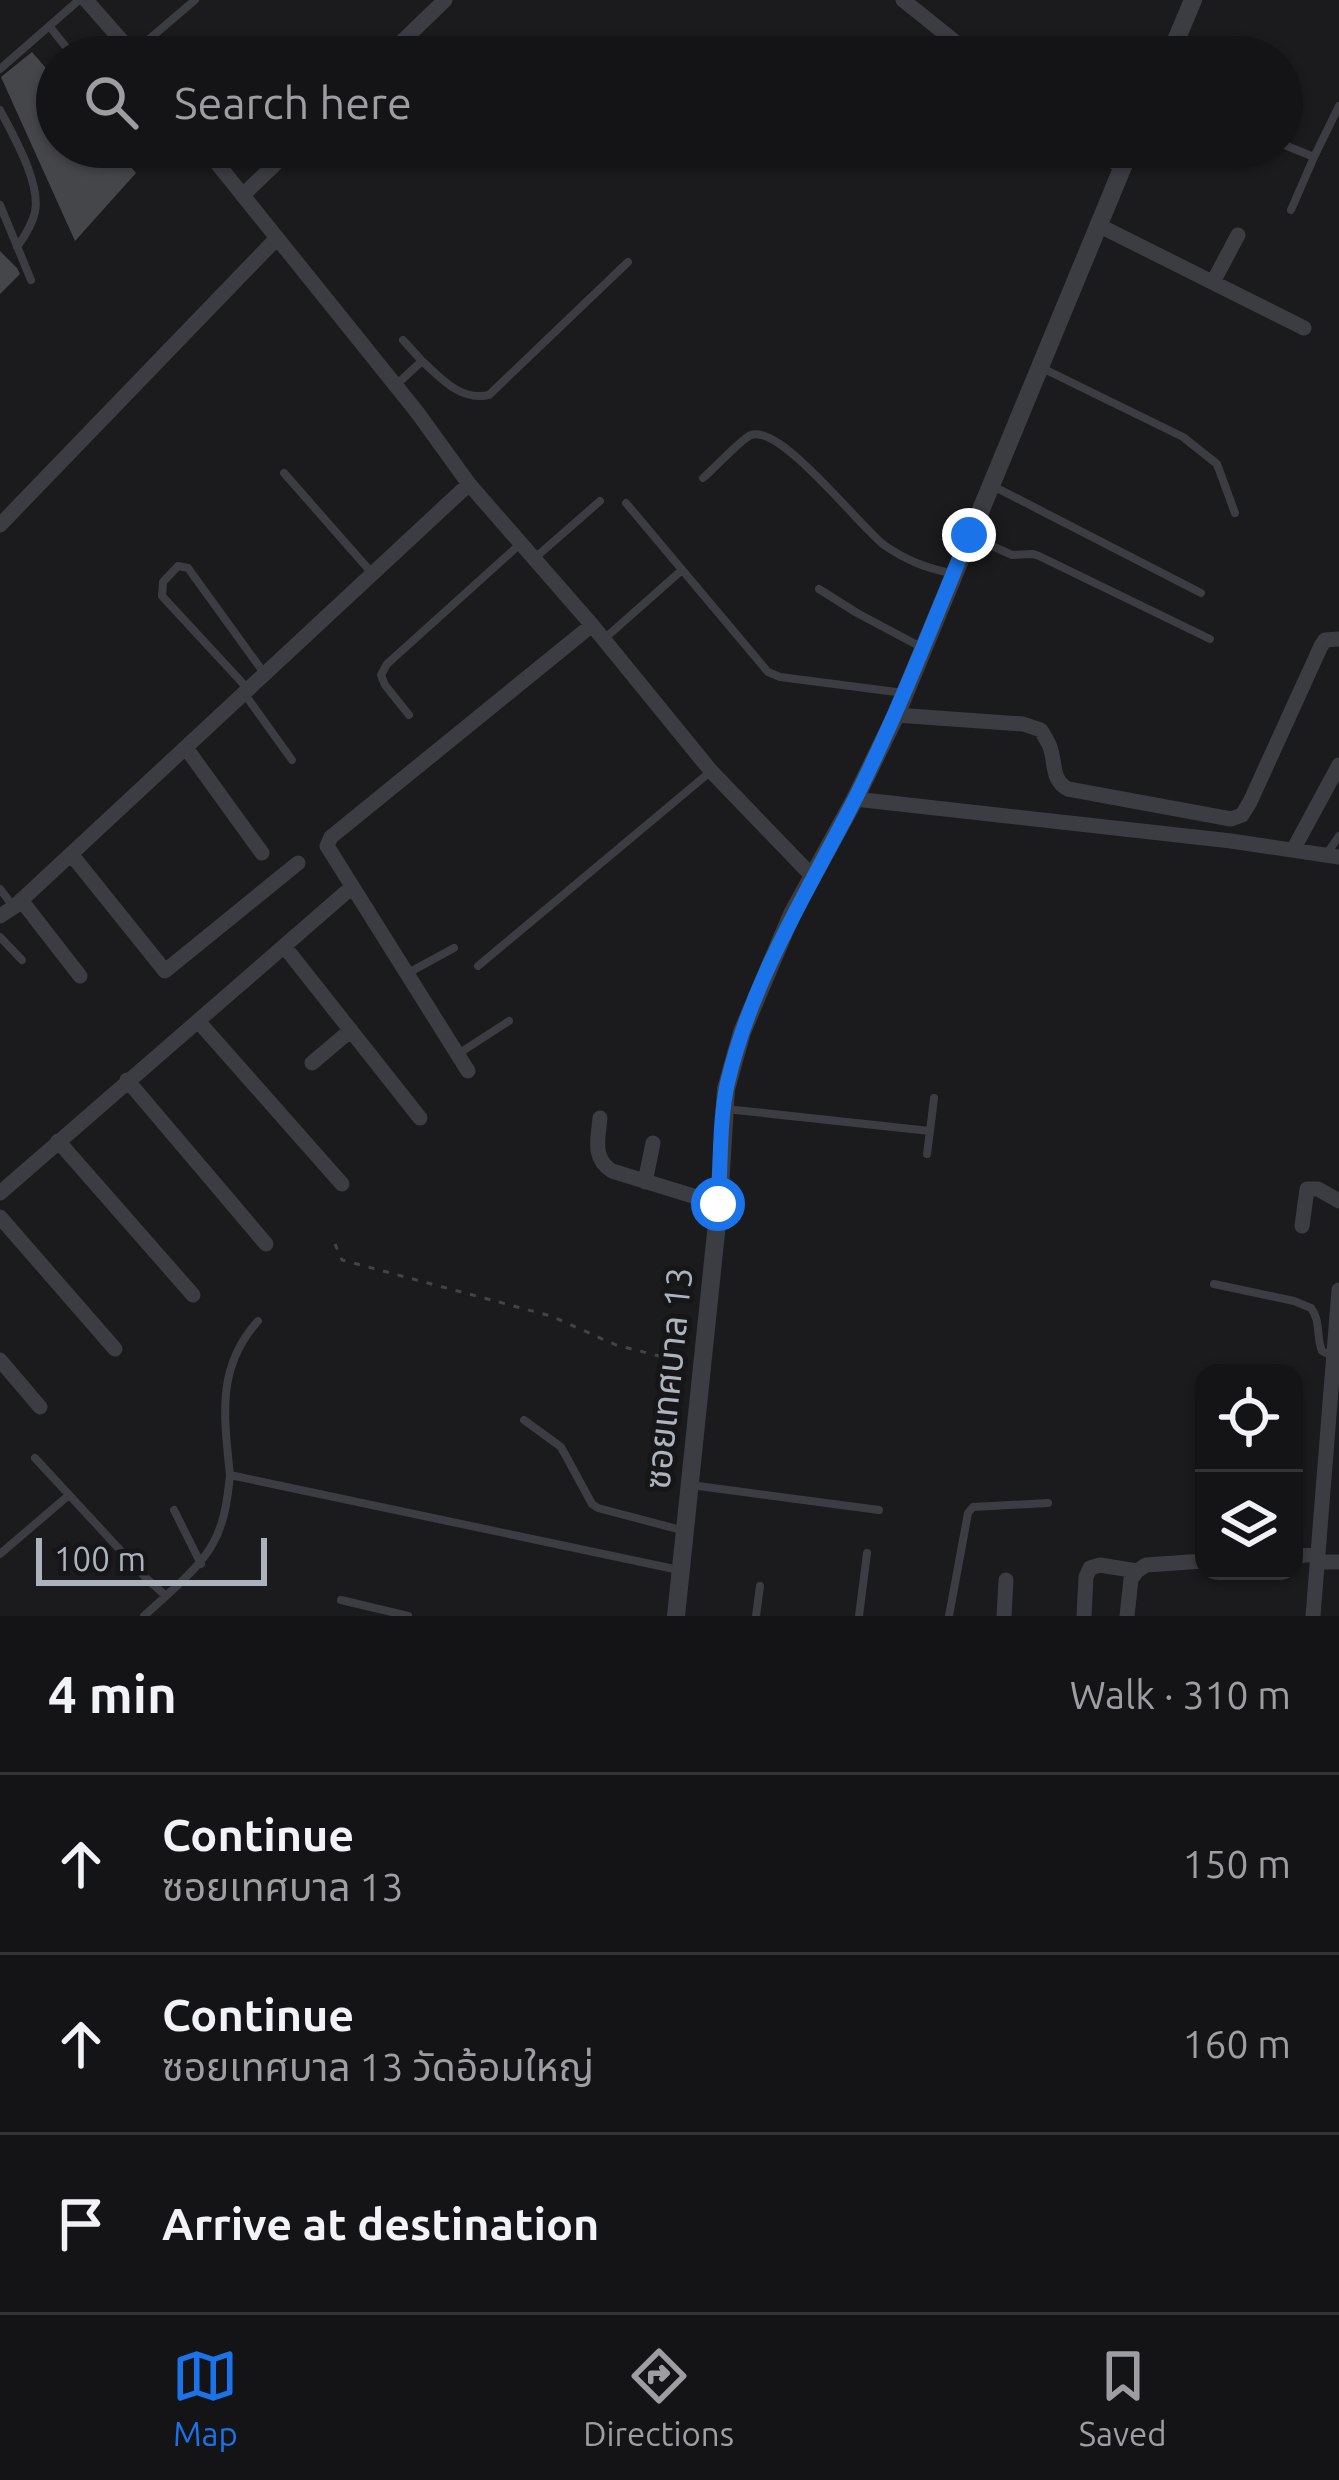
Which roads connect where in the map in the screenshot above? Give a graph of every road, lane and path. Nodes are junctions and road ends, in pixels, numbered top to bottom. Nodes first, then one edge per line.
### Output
1 (83, 0) edge
2 (195, 0) edge
3 (446, 0) edge
4 (903, 0) edge
5 (1193, 0) edge
6 (50, 27) junction
7 (39, 36) edge
8 (57, 36) edge
9 (116, 36) edge
10 (155, 36) edge
11 (408, 36) edge
12 (948, 36) edge
13 (1178, 36) edge
14 (36, 39) edge
15 (0, 69) edge
16 (1339, 106) edge
17 (0, 110) edge
18 (1303, 153) edge
19 (1313, 157) junction
20 (220, 168) edge
21 (271, 168) edge
22 (1123, 168) edge
23 (242, 195) junction
24 (0, 206) edge
25 (1291, 210) dead end
26 (1098, 225) junction
27 (1238, 235) dead end
28 (277, 238) junction
29 (17, 247) junction
30 (628, 262) dead end
31 (32, 280) dead end
32 (1213, 282) junction
33 (1304, 328) dead end
34 (403, 340) dead end
35 (422, 361) junction
36 (1039, 366) junction
37 (396, 385) junction
38 (284, 473) dead end
39 (703, 478) dead end
40 (469, 484) junction
41 (989, 484) junction
42 (600, 501) dead end
43 (626, 503) dead end
44 (1235, 513) dead end
45 (0, 525) edge
46 (969, 535) junction
47 (522, 543) junction
48 (535, 558) junction
49 (682, 570) junction
50 (371, 572) junction
51 (953, 574) junction
52 (819, 589) dead end
53 (1201, 593) dead end
54 (592, 625) junction
55 (1210, 638) dead end
56 (604, 639) junction
57 (1339, 639) edge
58 (923, 648) junction
59 (266, 675) junction
60 (247, 692) junction
61 (904, 693) junction
62 (409, 715) dead end
63 (896, 715) junction
64 (186, 748) junction
65 (292, 760) dead end
66 (1339, 765) edge
67 (711, 771) junction
68 (854, 799) junction
69 (1339, 836) edge
70 (1293, 850) junction
71 (262, 853) dead end
72 (70, 854) junction
73 (1332, 857) edge
74 (298, 863) dead end
75 (812, 876) junction
76 (352, 887) junction
77 (0, 889) edge
78 (12, 908) edge
79 (0, 937) edge
80 (284, 946) junction
81 (454, 948) dead end
82 (22, 961) dead end
83 (478, 966) dead end
84 (406, 974) junction
85 (80, 976) dead end
86 (198, 1021) junction
87 (509, 1021) dead end
88 (351, 1030) junction
89 (457, 1054) junction
90 (312, 1063) dead end
91 (468, 1071) dead end
92 (128, 1080) junction
93 (934, 1098) dead end
94 (725, 1109) junction
95 (420, 1118) dead end
96 (600, 1118) dead end
97 (930, 1132) junction
98 (58, 1141) junction
99 (653, 1142) dead end
100 (927, 1154) dead end
101 (644, 1182) junction
102 (342, 1184) dead end
103 (0, 1193) edge
104 (1339, 1201) edge
105 (718, 1204) junction
106 (0, 1217) edge
107 (1302, 1226) dead end
108 (266, 1244) dead end
109 (335, 1244) dead end
110 (1214, 1284) dead end
111 (1339, 1290) edge
112 (193, 1295) dead end
113 (258, 1321) dead end
114 (115, 1349) dead end
115 (1334, 1356) junction
116 (0, 1360) edge
117 (702, 1367) junction
118 (40, 1406) dead end
119 (524, 1420) dead end
120 (35, 1458) dead end
121 (230, 1475) junction
122 (690, 1485) junction
123 (69, 1496) junction
124 (1048, 1503) dead end
125 (174, 1510) dead end
126 (879, 1510) dead end
127 (686, 1532) junction
128 (867, 1552) dead end
129 (0, 1554) edge
130 (1303, 1557) edge
131 (1318, 1558) junction
132 (1195, 1561) edge
133 (1339, 1562) edge
134 (201, 1564) junction
135 (680, 1570) junction
136 (1137, 1571) junction
137 (1006, 1580) dead end
138 (760, 1586) dead end
139 (166, 1596) junction
140 (341, 1600) dead end
141 (144, 1616) edge
142 (408, 1616) edge
143 (676, 1616) edge
144 (756, 1616) edge
145 (860, 1616) edge
146 (949, 1616) edge
147 (1004, 1616) edge
148 (1084, 1616) edge
149 (1127, 1616) edge
150 (1313, 1616) edge

1 - 6 lane
1 - 9 street
2 - 10 lane
3 - 11 street
4 - 12 street
5 - 13 street
6 - 7 lane
6 - 8 lane
14 - 15 lane
16 - 19 lane
17 - 29 lane
18 - 19 lane
19 - 25 lane
20 - 23 street
21 - 23 street
22 - 26 street, ซอยเทศบาล 13
23 - 28 street
24 - 29 lane
26 - 32 street
26 - 36 street, ซอยเทศบาล 13
27 - 32 street
28 - 37 street
28 - 45 street
29 - 31 lane
30 - 35 lane
32 - 33 street
34 - 35 lane
35 - 37 lane
36 - 41 street, ซอยเทศบาล 13
36 - 44 lane
37 - 40 street
38 - 50 lane
39 - 51 lane
40 - 47 street
40 - 50 street
41 - 46 street, ซอยเทศบาล 13
41 - 53 lane
42 - 48 lane
43 - 49 lane
46 - 51 street, ซอยเทศบาล 13
46 - 55 lane
47 - 48 street
47 - 62 lane
48 - 54 street
49 - 56 lane
49 - 61 lane
50 - 59 street
51 - 58 street, ซอยเทศบาล 13
52 - 58 lane
54 - 56 street
54 - 76 street
56 - 67 street
57 - 63 street
58 - 61 street, ซอยเทศบาล 13
59 - 60 street
59 - 60 lane
60 - 64 street
60 - 65 lane
61 - 63 street, ซอยเทศบาล 13
63 - 68 street, ซอยเทศบาล 13
64 - 71 street
64 - 72 street
66 - 70 street
67 - 75 street
67 - 83 lane
68 - 70 street
68 - 75 street, ซอยเทศบาล 13
69 - 73 lane
70 - 73 street
72 - 74 street
72 - 78 street
75 - 94 street, ซอยเทศบาล 13
76 - 80 street
76 - 84 street
77 - 78 lane
78 - 85 street
79 - 82 lane
80 - 86 street
80 - 88 street
81 - 84 lane
84 - 89 street
86 - 92 street
86 - 102 street
87 - 89 lane
88 - 90 street
88 - 95 street
89 - 91 street
92 - 98 street
92 - 108 street
93 - 97 lane
94 - 97 lane
94 - 105 street, ซอยเทศบาล 13
96 - 101 street
97 - 100 lane
98 - 103 street
98 - 112 street
99 - 101 street
101 - 105 street
104 - 107 street
105 - 117 street, ซอยเทศบาล 13
106 - 114 street
109 - 117 path
110 - 115 lane
111 - 115 street
113 - 121 lane
115 - 131 street
116 - 118 street
117 - 122 street, ซอยเทศบาล 13
119 - 127 lane
120 - 123 lane
121 - 134 lane
121 - 135 lane
122 - 126 lane
122 - 127 street, ซอยเทศบาล 13
123 - 129 lane
123 - 139 lane
124 - 146 lane
125 - 134 lane
127 - 135 street, ซอยเทศบาล 13
128 - 145 lane
130 - 131 street
131 - 133 street
131 - 150 street
132 - 136 street
134 - 139 lane
135 - 143 street, ซอยเทศบาล 13
136 - 148 street
136 - 149 street
137 - 147 street
138 - 144 lane
139 - 141 lane
140 - 142 lane

